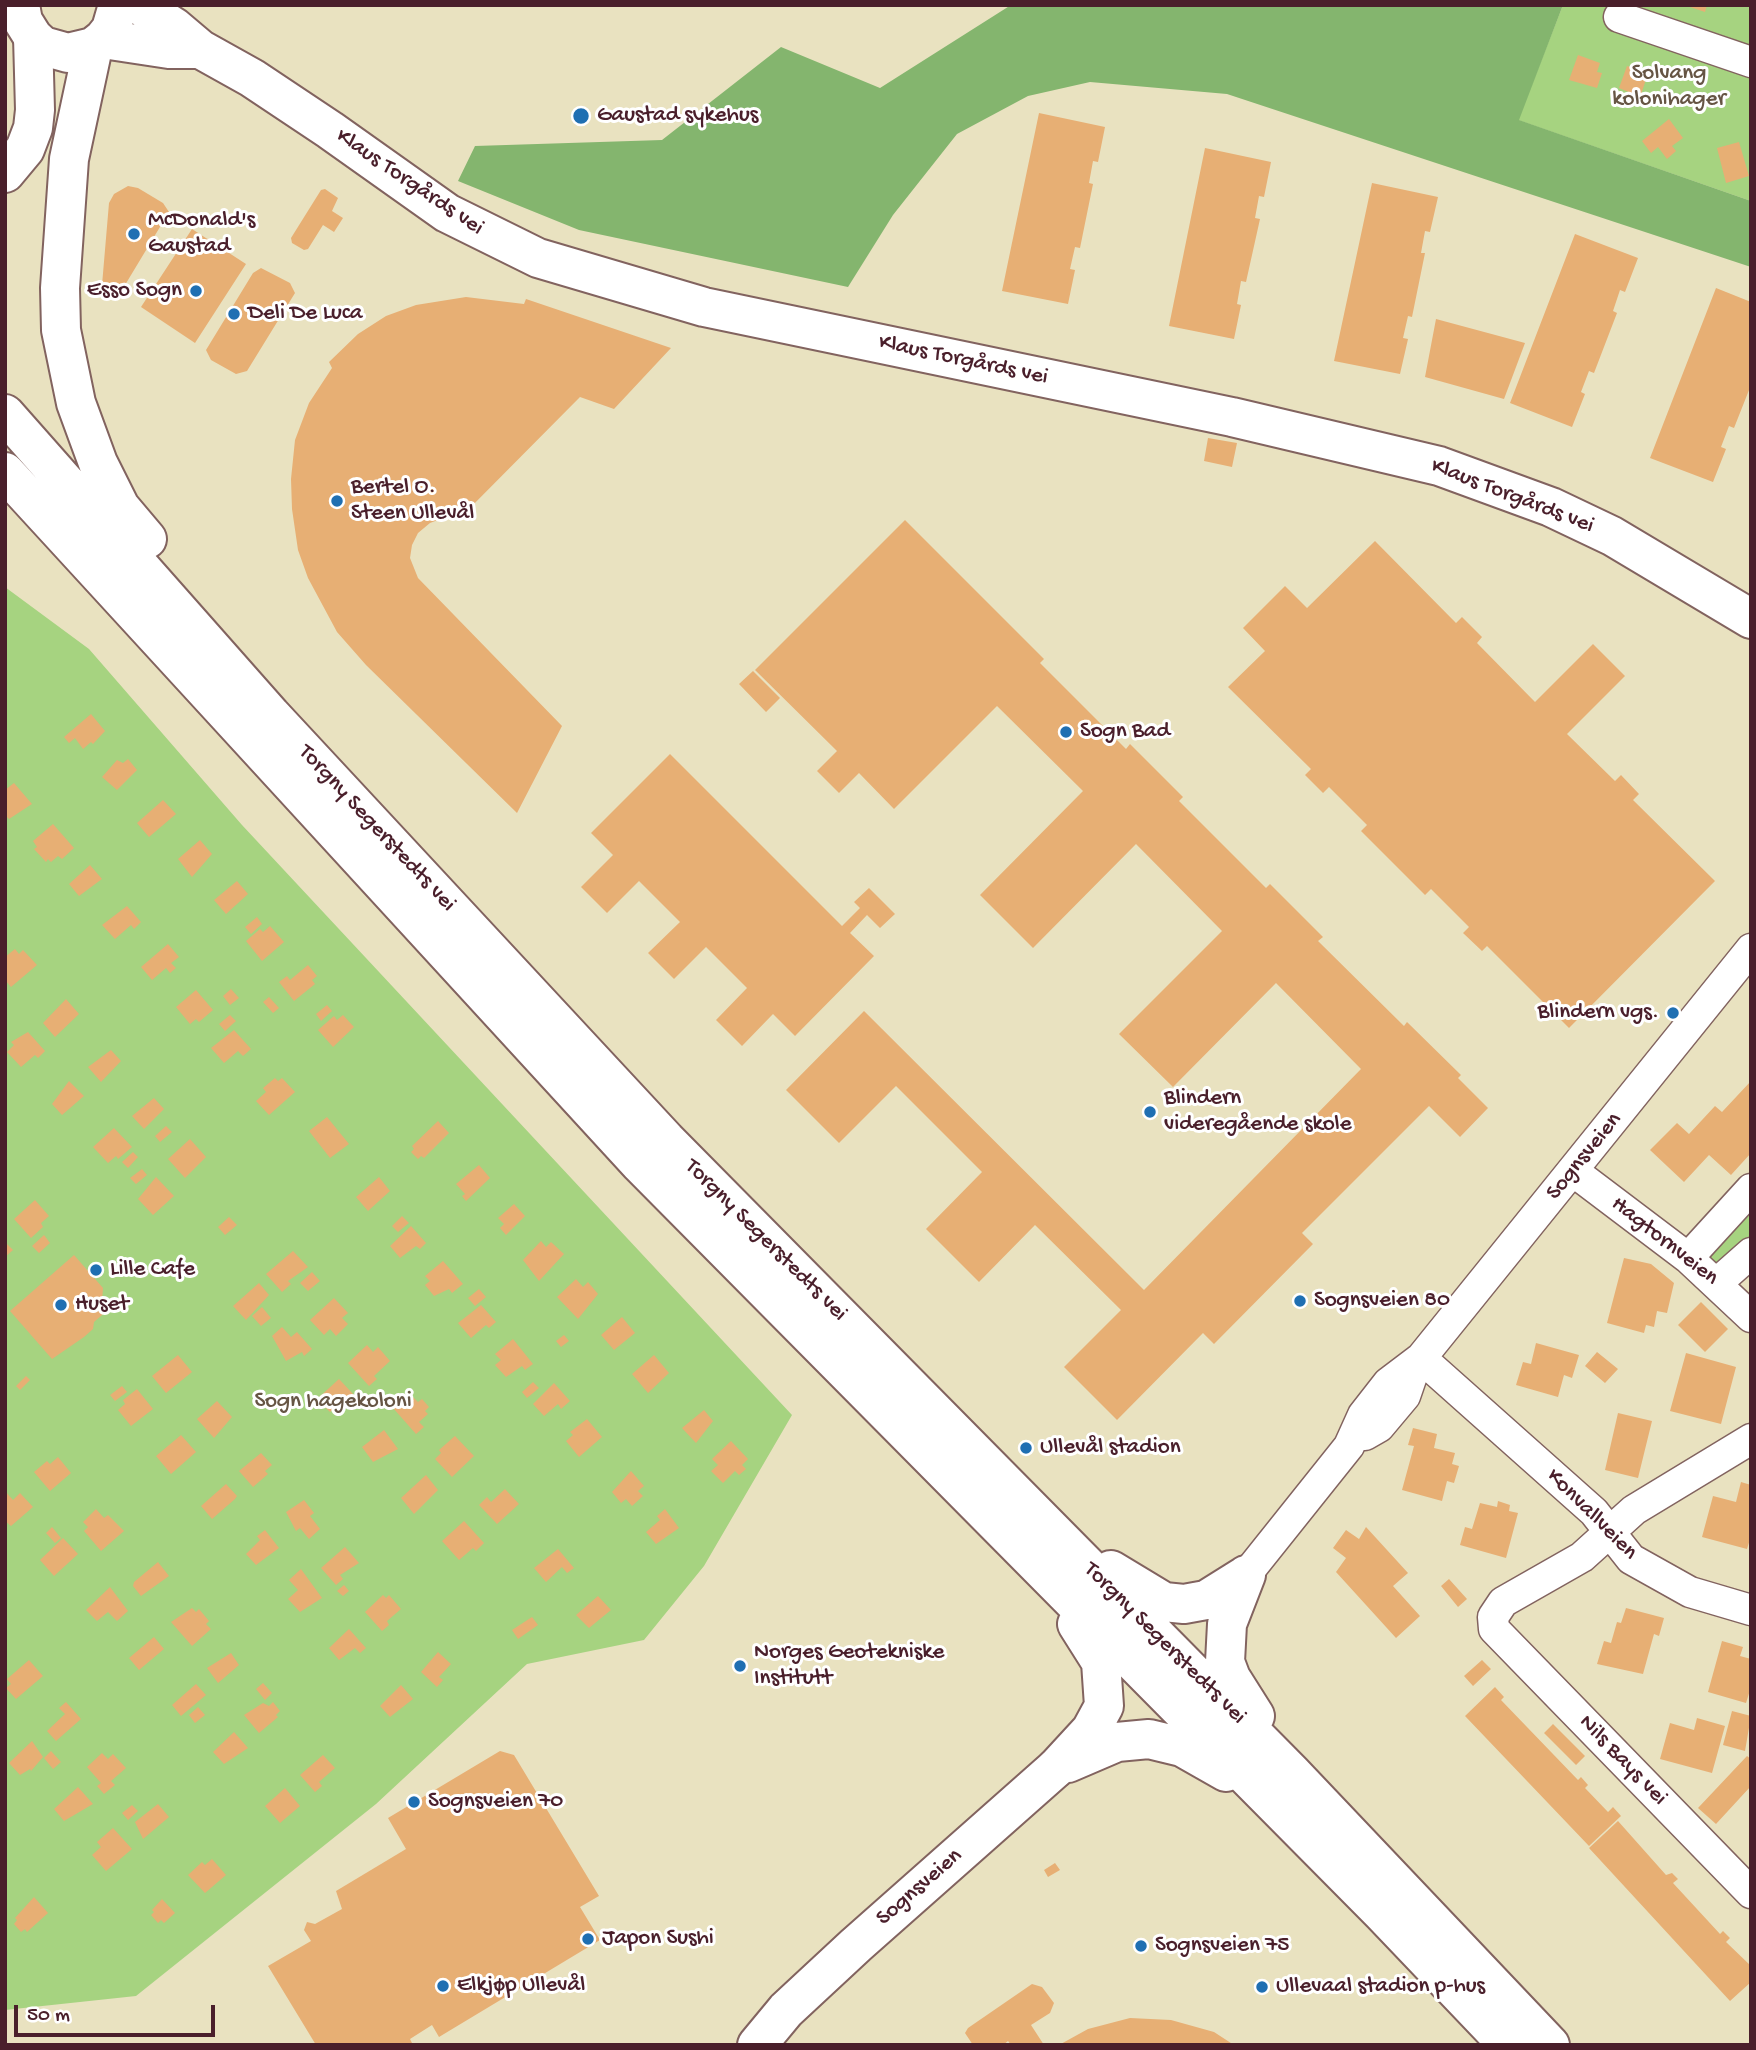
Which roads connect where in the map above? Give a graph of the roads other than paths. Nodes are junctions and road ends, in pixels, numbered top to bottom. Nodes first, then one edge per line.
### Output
1 (139, 5) edge
2 (1654, 16) edge
3 (1619, 17) dead end
4 (22, 26) edge
5 (105, 31) edge
6 (200, 49) junction
7 (1751, 62) edge
8 (5, 173) edge
9 (5, 414) edge
10 (5, 472) edge
11 (5, 512) edge
12 (1751, 619) edge
13 (200, 686) junction
14 (271, 715) junction
15 (1751, 949) edge
16 (1573, 1171) junction
17 (1751, 1189) edge
18 (1751, 1253) edge
19 (1688, 1258) junction
20 (1717, 1283) junction
21 (1751, 1317) edge
22 (1419, 1361) junction
23 (1751, 1438) edge
24 (1610, 1535) junction
25 (1042, 1546) junction
26 (1246, 1575) junction
27 (1751, 1610) edge
28 (1056, 1768) junction
29 (1281, 1786) junction
30 (1751, 1893) edge
31 (786, 2011) junction
32 (738, 2045) edge
33 (757, 2045) edge
34 (1508, 2045) edge
35 (1550, 2045) edge

1 - 6 main road, Klaus Torgårds vei
2 - 3 street
2 - 7 street
4 - 5 main road, Klaus Torgårds vei
4 - 8 main road
5 - 6 main road, Klaus Torgårds vei
5 - 14 main road
6 - 12 main road, Klaus Torgårds vei
9 - 14 main road, Torgny Segerstedts vei
10 - 13 main road, Torgny Segerstedts vei
11 - 13 main road
13 - 25 main road, Torgny Segerstedts vei
14 - 25 main road, Torgny Segerstedts vei
15 - 16 street, Sognsveien
16 - 19 street, Hagtornveien
16 - 22 street, Sognsveien
17 - 19 street
18 - 20 street
19 - 20 street, Hagtornveien
20 - 21 street, Hagtornveien
22 - 24 street, Konvallveien
22 - 26 street, Sognsveien
23 - 24 street
24 - 27 street, Konvallveien
24 - 30 street, Nils Bays vei
25 - 26 main road
25 - 28 main road
25 - 29 main road, Torgny Segerstedts vei
26 - 29 main road
28 - 29 main road
28 - 31 main road, Sognsveien
29 - 34 main road, Torgny Segerstedts vei
29 - 35 main road, Torgny Segerstedts vei
31 - 32 main road, Sognsveien
31 - 33 main road, Sognsveien

